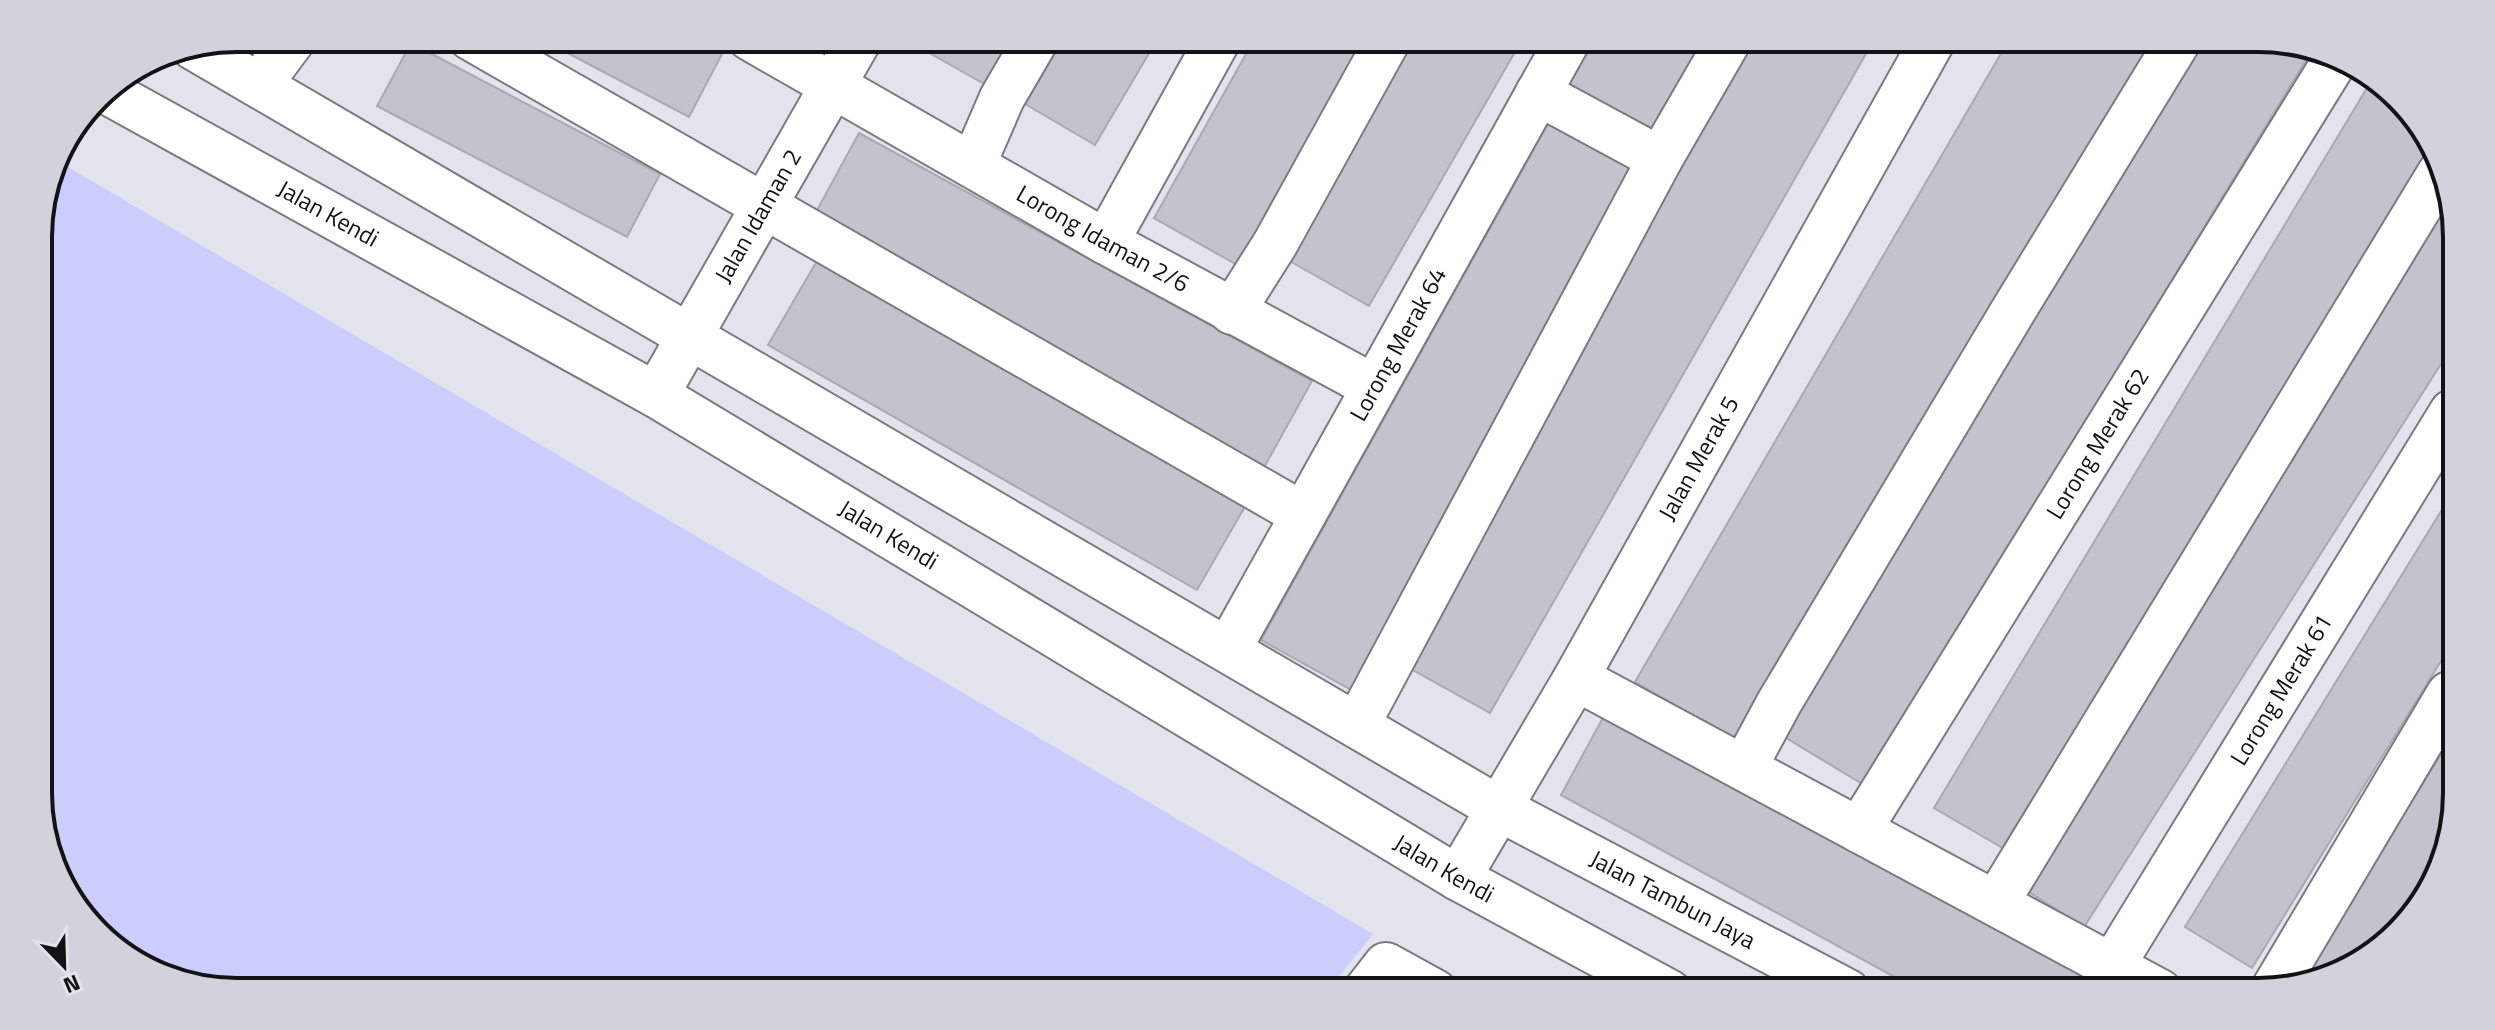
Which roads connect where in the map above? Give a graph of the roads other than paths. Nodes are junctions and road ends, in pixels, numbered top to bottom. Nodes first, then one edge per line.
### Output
1 (284, 52) edge
2 (495, 52) edge
3 (775, 52) edge
4 (852, 52) edge
5 (1029, 52) edge
6 (1211, 52) edge
7 (1381, 52) edge
8 (1561, 52) edge
9 (1722, 52) edge
10 (1926, 52) edge
11 (2171, 52) edge
12 (207, 55) edge
13 (2331, 67) edge
14 (259, 85) junction
15 (833, 85) junction
16 (1538, 93) junction
17 (116, 97) edge
18 (1660, 159) junction
19 (973, 165) junction
20 (2435, 182) edge
21 (764, 206) junction
22 (1106, 242) junction
23 (1232, 312) junction
24 (690, 336) junction
25 (1374, 387) junction
26 (656, 395) junction
27 (2443, 428) edge
28 (1302, 514) junction
29 (1228, 650) junction
30 (1576, 678) junction
31 (2443, 704) edge
32 (1357, 725) junction
33 (1744, 768) junction
34 (1498, 808) junction
35 (1859, 830) junction
36 (1458, 878) junction
37 (1996, 903) junction
38 (2281, 976) edge
39 (1643, 978) edge
40 (1821, 978) edge
41 (2126, 978) edge
42 (2133, 978) edge

1 - 14 street
2 - 21 street
3 - 15 street, Lorong Idaman 2/6
4 - 15 street, Jalan Idaman 2
5 - 19 street
6 - 22 street
7 - 23 street
8 - 16 street, Lorong Merak 64
9 - 18 street
10 - 30 street, Jalan Merak 5
11 - 33 street
12 - 14 street
13 - 35 street, Lorong Merak 62
14 - 24 street
15 - 19 street, Lorong Idaman 2/6
15 - 21 street, Jalan Idaman 2
16 - 18 street
16 - 25 street, Lorong Merak 64
17 - 26 street, Jalan Kendi
18 - 32 street
19 - 22 street, Lorong Idaman 2/6
20 - 37 street
21 - 24 street, Jalan Idaman 2
21 - 28 street
22 - 23 street, Lorong Idaman 2/6
23 - 25 street, Lorong Idaman 2/6
24 - 26 street, Jalan Idaman 2
24 - 29 street
25 - 28 street, Lorong Merak 64
26 - 36 street, Jalan Kendi
27 - 42 street, Lorong Merak 61
28 - 29 street, Lorong Merak 64
29 - 32 street
30 - 33 street
30 - 34 street, Jalan Merak 5
31 - 38 street
32 - 34 street
33 - 35 street
34 - 36 street, Jalan Merak 5
34 - 40 street, Jalan Tambun Jaya
35 - 37 street
36 - 39 street, Jalan Kendi
37 - 41 street

